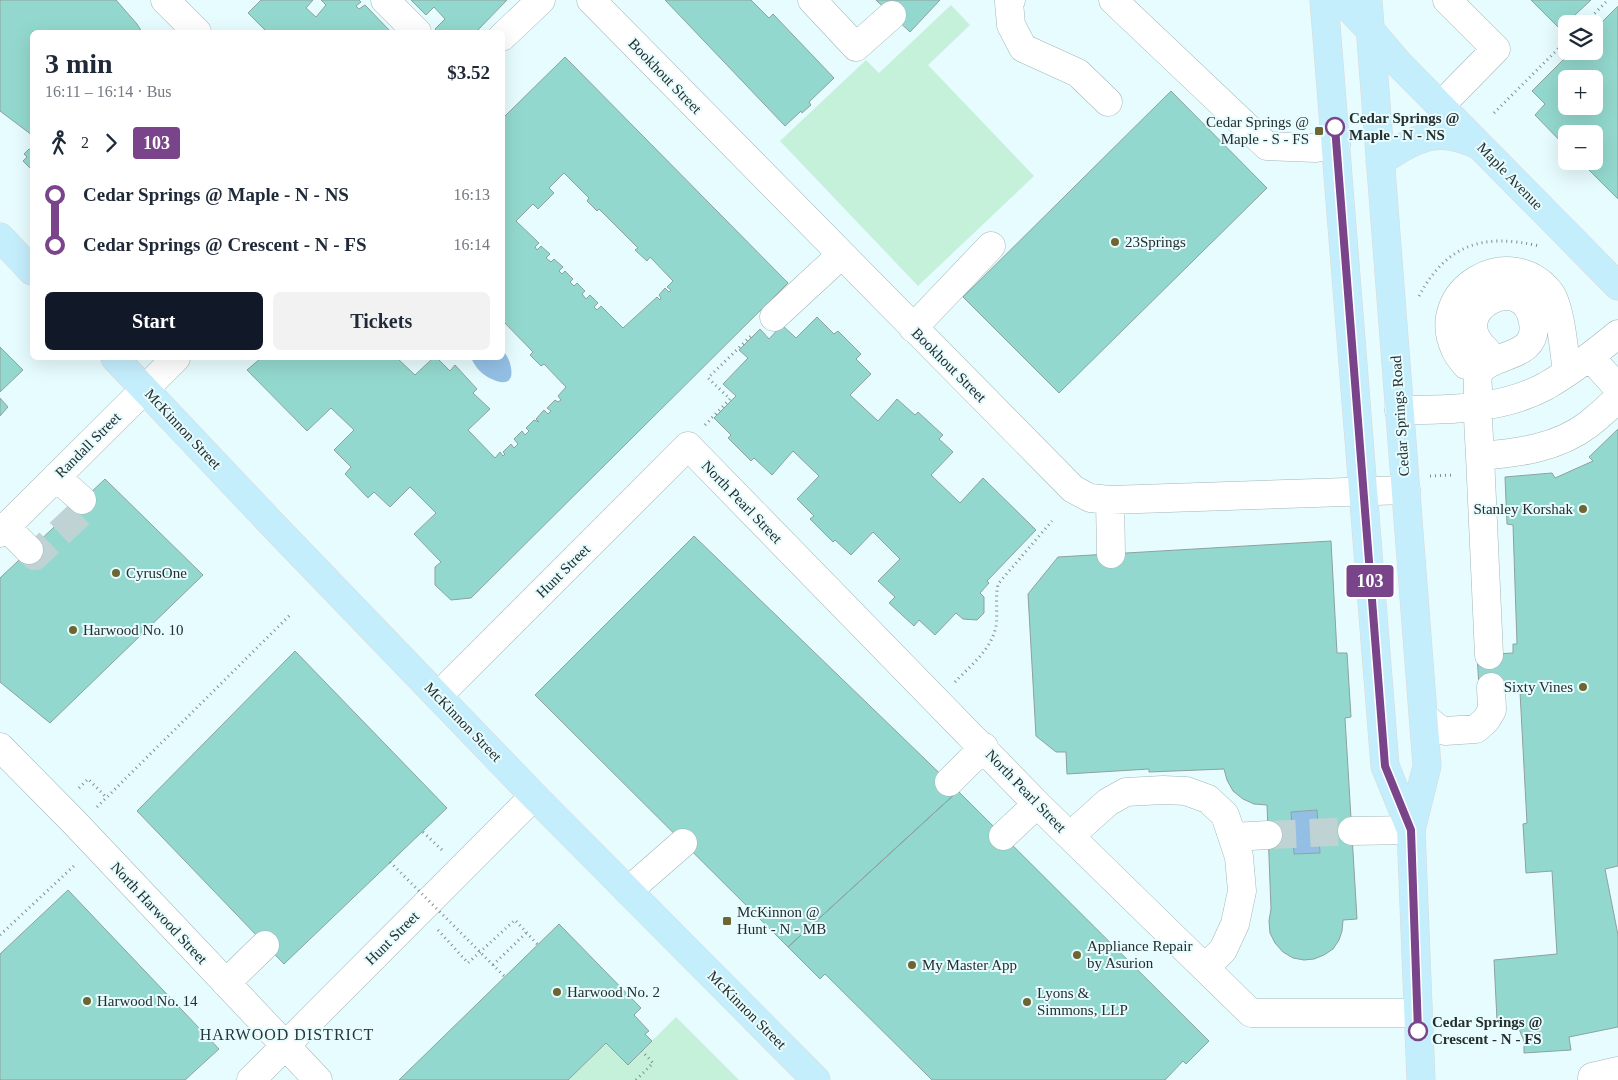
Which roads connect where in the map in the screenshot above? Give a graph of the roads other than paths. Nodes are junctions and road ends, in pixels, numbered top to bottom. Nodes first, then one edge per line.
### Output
1 (165, 0) edge
2 (386, 0) edge
3 (541, 0) edge
4 (591, 0) edge
5 (812, 0) edge
6 (1010, 0) edge
7 (1113, 0) edge
8 (1324, 0) edge
9 (1341, 0) edge
10 (1368, 0) edge
11 (1448, 0) edge
12 (892, 15) dead end
13 (196, 30) edge
14 (415, 30) edge
15 (1370, 30) junction
16 (505, 35) edge
17 (1108, 102) dead end
18 (1441, 105) junction
19 (1336, 145) junction
20 (1482, 147) junction
21 (1380, 162) junction
22 (0, 236) edge
23 (991, 246) dead end
24 (841, 255) junction
25 (30, 269) edge
26 (1616, 279) edge
27 (764, 325) road end
28 (913, 328) junction
29 (1618, 334) edge
30 (1590, 357) junction
31 (117, 360) edge
32 (174, 360) edge
33 (1567, 372) junction
34 (1618, 388) edge
35 (145, 389) junction
36 (1618, 398) edge
37 (1477, 407) junction
38 (1399, 410) junction
39 (1357, 412) junction
40 (696, 436) joint
41 (1480, 456) junction
42 (56, 477) junction
43 (1406, 490) junction
44 (1363, 492) junction
45 (82, 500) dead end
46 (1110, 500) junction
47 (3, 530) edge
48 (29, 550) dead end
49 (1111, 554) dead end
50 (1489, 655) dead end
51 (1491, 687) dead end
52 (438, 696) junction
53 (1424, 717) junction
54 (0, 747) edge
55 (984, 748) junction
56 (949, 782) dead end
57 (534, 796) junction
58 (1037, 804) junction
59 (1411, 830) junction
60 (1352, 831) tunnel mouth
61 (1268, 835) tunnel mouth
62 (1003, 836) dead end
63 (1070, 836) junction
64 (1233, 837) junction
65 (683, 843) dead end
66 (628, 891) junction
67 (265, 945) dead end
68 (1205, 968) junction
69 (226, 984) junction
70 (1418, 1012) junction
71 (286, 1045) junction
72 (1618, 1071) edge
73 (251, 1080) edge
74 (318, 1080) edge
75 (816, 1080) edge
76 (1421, 1080) edge
77 (1592, 1080) edge

1 - 13 street
2 - 14 street
3 - 16 street
4 - 24 street, Bookhout Street
5 - 12 street
6 - 17 street
7 - 19 street
8 - 19 main road, Cedar Springs Road
9 - 15 main road, Maple Avenue
10 - 15 main road, Cedar Springs Road
11 - 18 street
15 - 18 main road, Maple Avenue
15 - 21 main road, Cedar Springs Road
18 - 20 main road, Maple Avenue
19 - 39 main road, Cedar Springs Road
20 - 21 main road
20 - 26 main road, Maple Avenue
21 - 38 main road, Cedar Springs Road
22 - 25 main road
23 - 28 street
24 - 27 street
24 - 28 street, Bookhout Street
28 - 46 street, Bookhout Street
29 - 30 street
30 - 33 street
30 - 34 street
31 - 35 main road, McKinnon Street
32 - 35 street, Randall Street
33 - 37 street
33 - 37 street
35 - 42 street, Randall Street
35 - 52 main road, McKinnon Street
36 - 41 street
37 - 38 street
37 - 41 street
38 - 39 main road
38 - 43 main road, Cedar Springs Road
39 - 44 main road, Cedar Springs Road
40 - 52 street, Hunt Street
40 - 55 street, North Pearl Street
41 - 50 street
42 - 45 street
42 - 47 street, Randall Street
43 - 44 street, Bookhout Street
43 - 53 main road, Cedar Springs Road
44 - 46 street, Bookhout Street
44 - 59 main road, Cedar Springs Road
46 - 49 street
47 - 48 street
51 - 53 street
52 - 57 main road, McKinnon Street
53 - 59 main road, Cedar Springs Road
54 - 69 street, North Harwood Street
55 - 56 street
55 - 58 street, North Pearl Street
57 - 66 main road, McKinnon Street
57 - 71 street, Hunt Street
58 - 62 street
58 - 63 street, North Pearl Street
59 - 60 street
59 - 70 main road, Cedar Springs Road
61 - 64 street
63 - 64 street
63 - 68 street, North Pearl Street
64 - 68 street
65 - 66 street
66 - 75 main road, McKinnon Street
67 - 69 street
68 - 70 street, North Pearl Street
69 - 71 street, North Harwood Street
70 - 76 main road, Cedar Springs Road
71 - 73 street, Hunt Street
71 - 74 street, North Harwood Street
72 - 77 street

